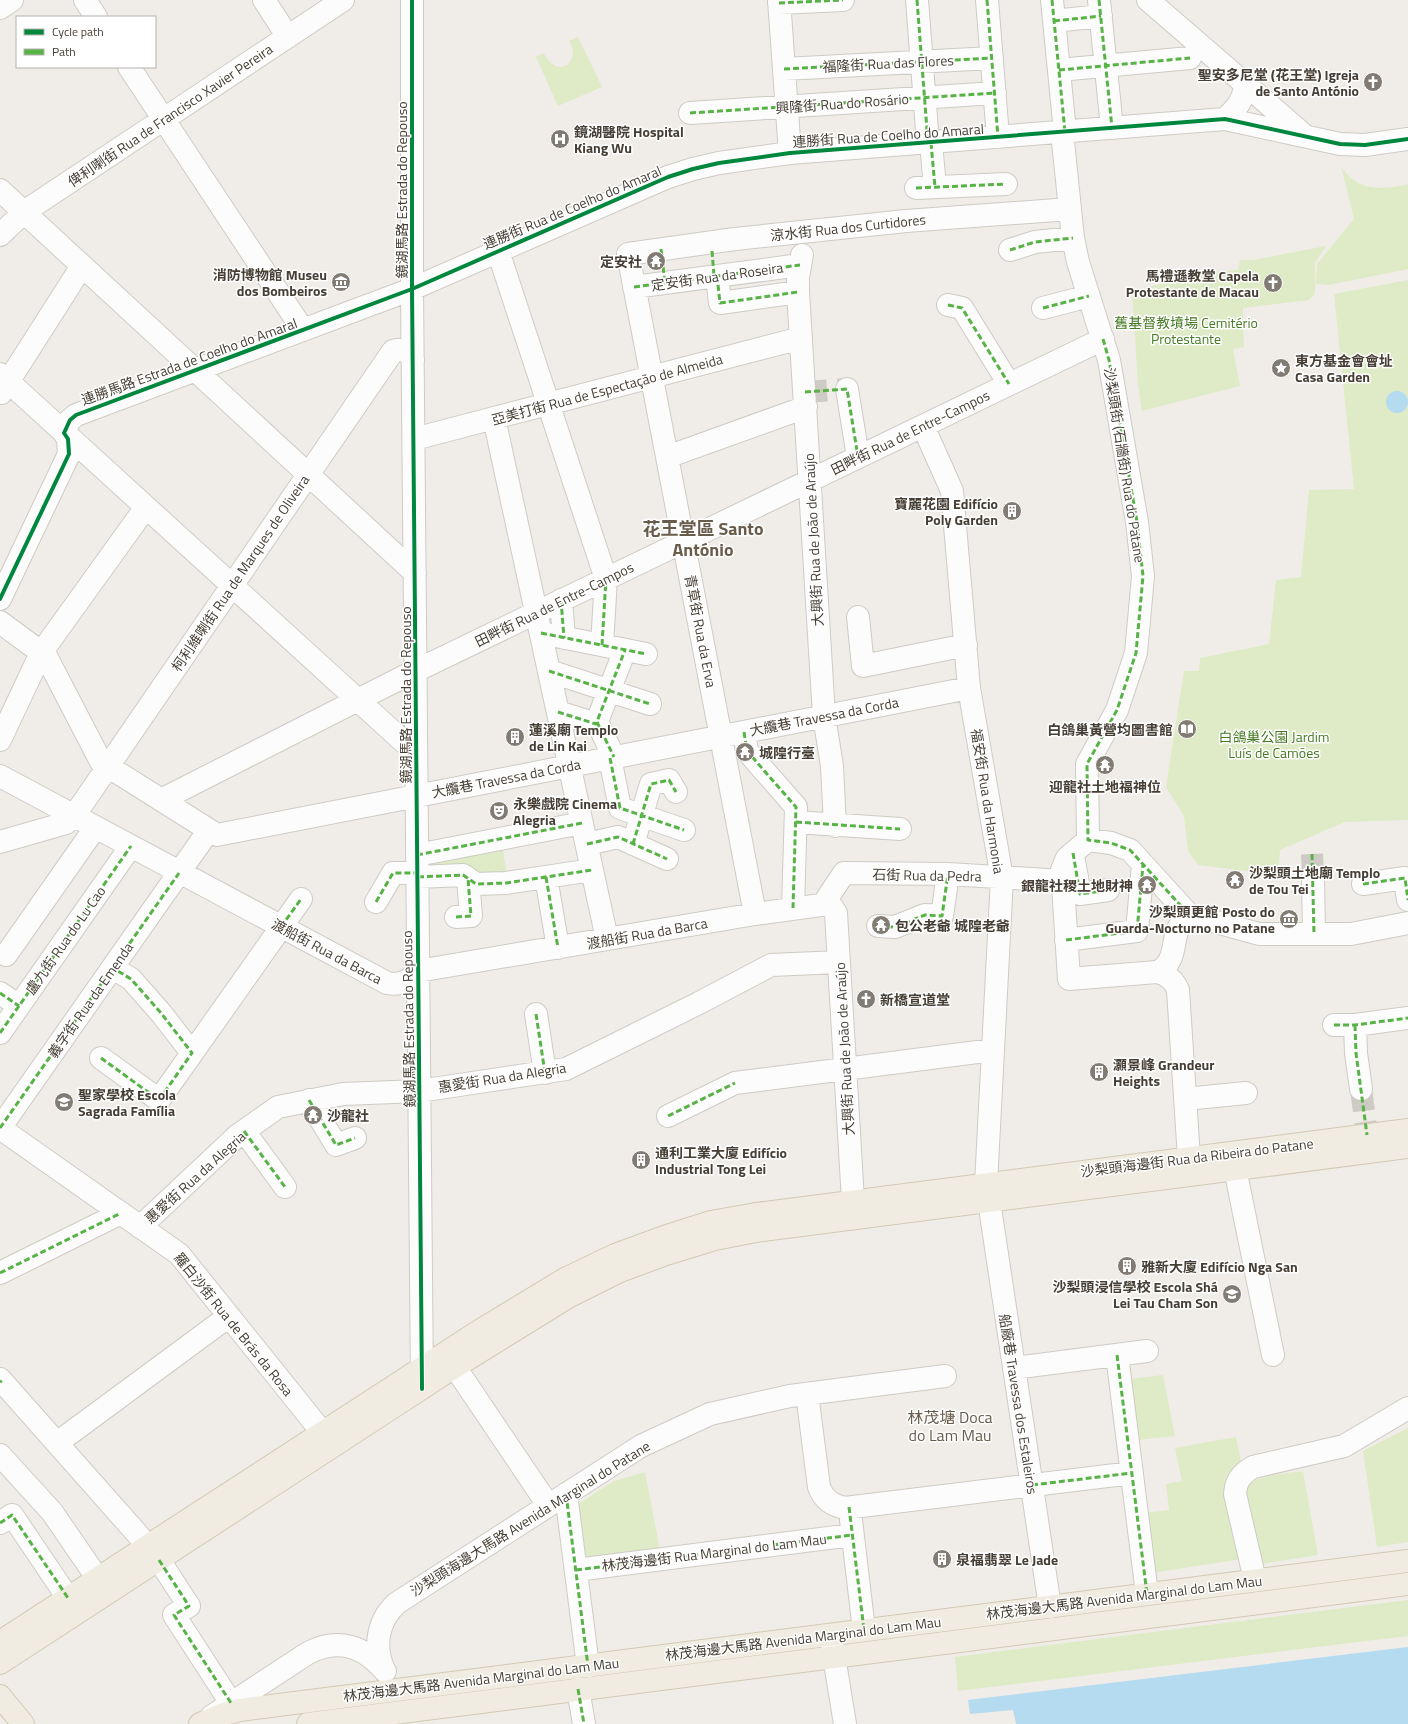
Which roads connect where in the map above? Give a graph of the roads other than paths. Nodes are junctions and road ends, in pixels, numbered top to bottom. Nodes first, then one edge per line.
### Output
1 (12, 0) edge
2 (85, 0) edge
3 (264, 0) edge
4 (344, 0) edge
5 (412, 0) edge
6 (843, 0) edge
7 (917, 0) edge
8 (987, 0) edge
9 (1148, 0) edge
10 (779, 2) edge
11 (0, 8) edge
12 (1100, 8) edge
13 (1053, 10) edge
14 (95, 16) edge
15 (288, 37) junction
16 (992, 58) junction
17 (1190, 58) dead end
18 (922, 62) junction
19 (1106, 66) junction
20 (130, 68) edge
21 (784, 69) junction
22 (1059, 70) junction
23 (1245, 84) junction
24 (995, 92) junction
25 (925, 97) junction
26 (787, 106) junction
27 (690, 113) dead end
28 (164, 119) junction
29 (1225, 119) junction
30 (1112, 128) junction
31 (1064, 132) junction
32 (1305, 136) junction
33 (998, 137) junction
34 (1408, 139) edge
35 (930, 143) junction
36 (790, 153) junction
37 (1006, 184) dead end
38 (0, 190) edge
39 (1070, 209) junction
40 (24, 212) junction
41 (0, 235) edge
42 (1073, 238) junction
43 (661, 249) junction
44 (1010, 250) dead end
45 (712, 251) dead end
46 (498, 252) junction
47 (628, 254) joint
48 (801, 260) joint
49 (82, 266) junction
50 (716, 276) junction
51 (665, 283) junction
52 (634, 287) junction
53 (412, 289) junction
54 (798, 292) junction
55 (1089, 296) junction
56 (948, 305) dead end
57 (1043, 308) dead end
58 (303, 330) junction
59 (801, 338) junction
60 (1103, 339) junction
61 (413, 360) junction
62 (195, 370) junction
63 (652, 377) junction
64 (3, 383) edge
65 (1009, 384) junction
66 (847, 389) dead end
67 (548, 404) junction
68 (806, 407) junction
69 (494, 418) junction
70 (923, 426) junction
71 (64, 432) junction
72 (414, 439) junction
73 (667, 457) junction
74 (858, 457) junction
75 (308, 474) junction
76 (810, 480) junction
77 (146, 507) junction
78 (684, 542) junction
79 (415, 573) junction
80 (606, 579) junction
81 (232, 585) junction
82 (0, 599) edge
83 (561, 600) junction
84 (858, 617) dead end
85 (0, 622) edge
86 (539, 623) junction
87 (564, 638) junction
88 (602, 645) junction
89 (966, 645) junction
90 (625, 650) junction
91 (41, 652) junction
92 (646, 654) dead end
93 (416, 671) junction
94 (549, 671) junction
95 (969, 688) junction
96 (610, 691) junction
97 (357, 699) junction
98 (650, 704) dead end
99 (558, 712) junction
100 (824, 716) junction
101 (597, 722) junction
102 (744, 732) junction
103 (721, 736) junction
104 (0, 740) edge
105 (416, 753) junction
106 (612, 758) junction
107 (570, 766) junction
108 (108, 767) junction
109 (0, 776) edge
110 (676, 792) dead end
111 (417, 796) junction
112 (161, 800) junction
113 (74, 816) junction
114 (642, 816) junction
115 (582, 822) junction
116 (796, 822) junction
117 (835, 826) junction
118 (95, 828) junction
119 (900, 829) dead end
120 (209, 830) junction
121 (684, 830) dead end
122 (0, 842) edge
123 (587, 844) junction
124 (633, 844) junction
125 (131, 846) junction
126 (1080, 847) junction
127 (667, 859) dead end
128 (1143, 865) junction
129 (417, 869) junction
130 (592, 870) junction
131 (179, 873) junction
132 (948, 874) junction
133 (1313, 876) tunnel mouth
134 (546, 877) junction
135 (1002, 878) junction
136 (468, 879) junction
137 (1063, 881) junction
138 (1363, 884) dead end
139 (1108, 890) dead end
140 (301, 899) dead end
141 (1408, 900) edge
142 (376, 902) dead end
143 (824, 903) junction
144 (793, 908) junction
145 (756, 914) junction
146 (456, 917) dead end
147 (1187, 919) junction
148 (1408, 923) edge
149 (878, 926) dead end
150 (281, 927) junction
151 (1314, 934) junction
152 (607, 940) junction
153 (1066, 940) junction
154 (558, 948) junction
155 (6, 955) dead end
156 (839, 962) junction
157 (112, 968) junction
158 (418, 971) junction
159 (1157, 972) junction
160 (0, 993) edge
161 (19, 1006) junction
162 (536, 1014) dead end
163 (1408, 1018) edge
164 (0, 1033) edge
165 (993, 1050) junction
166 (192, 1053) junction
167 (101, 1058) dead end
168 (845, 1069) junction
169 (545, 1073) junction
170 (1361, 1089) tunnel mouth
171 (420, 1091) junction
172 (1246, 1093) dead end
173 (1185, 1099) junction
174 (309, 1100) junction
175 (668, 1116) dead end
176 (0, 1128) edge
177 (1408, 1130) edge
178 (244, 1131) junction
179 (355, 1138) dead end
180 (1408, 1147) edge
181 (1189, 1158) junction
182 (1235, 1169) junction
183 (285, 1187) dead end
184 (987, 1192) junction
185 (854, 1210) junction
186 (121, 1213) junction
187 (140, 1227) junction
188 (0, 1273) edge
189 (229, 1316) junction
190 (1147, 1351) dead end
191 (1117, 1355) junction
192 (1273, 1355) dead end
193 (455, 1367) junction
194 (1014, 1368) junction
195 (945, 1376) dead end
196 (0, 1378) edge
197 (422, 1379) junction
198 (807, 1394) junction
199 (1408, 1408) edge
200 (322, 1432) junction
201 (58, 1444) junction
202 (0, 1456) edge
203 (1132, 1473) junction
204 (1032, 1485) junction
205 (566, 1494) junction
206 (44, 1503) junction
207 (548, 1505) junction
208 (847, 1507) junction
209 (8, 1522) edge
210 (852, 1535) junction
211 (153, 1553) junction
212 (1408, 1561) edge
213 (576, 1570) junction
214 (98, 1578) junction
215 (1255, 1580) junction
216 (1408, 1584) edge
217 (1142, 1595) junction
218 (68, 1598) junction
219 (1050, 1607) junction
220 (1139, 1618) junction
221 (864, 1630) junction
222 (830, 1634) junction
223 (0, 1642) edge
224 (674, 1654) junction
225 (834, 1657) junction
226 (0, 1663) edge
227 (588, 1666) junction
228 (384, 1670) junction
229 (677, 1677) junction
230 (400, 1689) junction
231 (578, 1690) junction
232 (0, 1696) edge
233 (231, 1704) junction
234 (23, 1724) edge
235 (200, 1724) edge
236 (308, 1724) edge
237 (584, 1724) edge
238 (845, 1724) edge

1 - 11 street
2 - 14 street
3 - 15 street
4 - 15 street, 俾利喇街 Rua de Francisco Xavier Pereira
5 - 53 street, 鏡湖馬路 Estrada do Repouso
6 - 10 street
7 - 18 street
8 - 16 street
9 - 23 street
10 - 21 street
12 - 13 street
12 - 19 street
13 - 22 street, 沙梨頭街 (石牆街) Rua do Patane
15 - 28 street, 俾利喇街 Rua de Francisco Xavier Pereira
16 - 18 street, 福隆街 Rua das Flores
16 - 24 street
17 - 19 street
18 - 21 street, 福隆街 Rua das Flores
18 - 25 street
19 - 22 street
19 - 30 street
20 - 28 street
21 - 26 street
22 - 31 street, 沙梨頭街 (石牆街) Rua do Patane
23 - 29 street
23 - 32 street
24 - 25 street, 興隆街 Rua do Rosário
24 - 33 street
25 - 26 street, 興隆街 Rua do Rosário
25 - 35 street
26 - 27 street, 興隆街 Rua do Rosário
26 - 36 street
28 - 40 street, 俾利喇街 Rua de Francisco Xavier Pereira
28 - 58 street
29 - 30 street, 連勝街 Rua de Coelho do Amaral
29 - 32 street, 連勝街 Rua de Coelho do Amaral
30 - 31 street, 連勝街 Rua de Coelho do Amaral
31 - 33 street, 連勝街 Rua de Coelho do Amaral
31 - 39 street, 沙梨頭街 (石牆街) Rua do Patane
32 - 34 street, 連勝街 Rua de Coelho do Amaral
33 - 35 street, 連勝街 Rua de Coelho do Amaral
35 - 36 street, 連勝街 Rua de Coelho do Amaral
35 - 37 street
36 - 46 street, 連勝街 Rua de Coelho do Amaral
38 - 40 street
39 - 42 street, 沙梨頭街 (石牆街) Rua do Patane
39 - 43 street, 涼水街 Rua dos Curtidores
40 - 41 street, 俾利喇街 Rua de Francisco Xavier Pereira
40 - 49 street
42 - 44 street
42 - 55 street, 沙梨頭街 (石牆街) Rua do Patane
43 - 47 street, 涼水街 Rua dos Curtidores
43 - 51 street
45 - 50 street
46 - 53 street, 連勝街 Rua de Coelho do Amaral
46 - 67 street
47 - 52 street, 青草街 Rua da Erva
48 - 50 street, 定安街 Rua da Roseira
48 - 54 street, 大興街 Rua de João de Araújo
49 - 62 street
49 - 64 street
50 - 51 street, 定安街 Rua da Roseira
50 - 54 street
51 - 52 street, 定安街 Rua da Roseira
52 - 63 street, 青草街 Rua da Erva
53 - 58 street, 連勝馬路 Estrada de Coelho do Amaral
53 - 61 street, 鏡湖馬路 Estrada do Repouso
54 - 59 street, 大興街 Rua de João de Araújo
55 - 57 street
55 - 60 street, 沙梨頭街 (石牆街) Rua do Patane
56 - 65 street
58 - 62 street, 連勝馬路 Estrada de Coelho do Amaral
59 - 63 street, 亞美打街 Rua de Espectação de Almeida
59 - 68 street, 大興街 Rua de João de Araújo
60 - 65 street, 田畔街 Rua de Entre-Campos
60 - 126 street, 沙梨頭街 (石牆街) Rua do Patane
61 - 72 street, 鏡湖馬路 Estrada do Repouso
61 - 75 street, 柯利維喇街 Rua de Marques de Oliveira
62 - 71 street, 連勝馬路 Estrada de Coelho do Amaral
62 - 75 street
63 - 67 street, 亞美打街 Rua de Espectação de Almeida
63 - 73 street, 青草街 Rua da Erva
64 - 71 street
65 - 70 street, 田畔街 Rua de Entre-Campos
66 - 74 street
67 - 69 street, 亞美打街 Rua de Espectação de Almeida
67 - 80 street
68 - 73 street
68 - 76 street, 大興街 Rua de João de Araújo
69 - 72 street, 亞美打街 Rua de Espectação de Almeida
69 - 86 street
70 - 74 street, 田畔街 Rua de Entre-Campos
70 - 89 street, 福安街 Rua da Harmonia
71 - 77 street
71 - 82 street
72 - 79 street, 鏡湖馬路 Estrada do Repouso
73 - 78 street, 青草街 Rua da Erva
74 - 76 street, 田畔街 Rua de Entre-Campos
75 - 79 street
75 - 81 street, 柯利維喇街 Rua de Marques de Oliveira
76 - 78 street, 田畔街 Rua de Entre-Campos
76 - 100 street, 大興街 Rua de João de Araújo
77 - 81 street
77 - 91 street
78 - 80 street, 田畔街 Rua de Entre-Campos
78 - 103 street, 青草街 Rua da Erva
79 - 93 street, 鏡湖馬路 Estrada do Repouso
80 - 83 street, 田畔街 Rua de Entre-Campos
80 - 88 street
81 - 97 street
81 - 108 street, 柯利維喇街 Rua de Marques de Oliveira
83 - 86 street, 田畔街 Rua de Entre-Campos
83 - 87 street
84 - 89 street
85 - 91 street
86 - 87 street
86 - 93 street, 田畔街 Rua de Entre-Campos
86 - 94 street
87 - 88 street
88 - 90 street
89 - 95 street, 福安街 Rua da Harmonia
90 - 92 street
90 - 96 street
91 - 104 street
91 - 108 street
93 - 97 street, 田畔街 Rua de Entre-Campos
93 - 105 street, 鏡湖馬路 Estrada do Repouso
94 - 96 street
94 - 99 street
95 - 100 street, 大纜巷 Travessa da Corda
95 - 135 street, 福安街 Rua da Harmonia
96 - 98 street
96 - 101 street
97 - 105 street
97 - 112 street, 田畔街 Rua de Entre-Campos
99 - 101 street
99 - 107 street
100 - 102 street, 大纜巷 Travessa da Corda
100 - 117 street, 大興街 Rua de João de Araújo
101 - 106 street
102 - 103 street, 大纜巷 Travessa da Corda
102 - 116 street
103 - 106 street, 大纜巷 Travessa da Corda
103 - 145 street, 青草街 Rua da Erva
105 - 111 street, 鏡湖馬路 Estrada do Repouso
106 - 107 street, 大纜巷 Travessa da Corda
106 - 114 street
107 - 111 street, 大纜巷 Travessa da Corda
107 - 115 street
108 - 112 street
108 - 113 street, 柯利維喇街 Rua de Marques de Oliveira
109 - 113 street, 渡船街 Rua da Barca
110 - 114 street
111 - 120 street, 大纜巷 Travessa da Corda
111 - 129 street, 鏡湖馬路 Estrada do Repouso
112 - 120 street
113 - 118 street, 渡船街 Rua da Barca
113 - 122 street
114 - 121 street
114 - 124 street
115 - 123 street
115 - 129 street
116 - 117 street
116 - 144 street
117 - 119 street
118 - 125 street, 渡船街 Rua da Barca
118 - 155 street
120 - 131 street, 義字街 Rua da Emenda
123 - 124 street
123 - 130 street
124 - 127 street
125 - 131 street, 渡船街 Rua da Barca
125 - 161 street, 盧九街 Rua do Lu Cao
126 - 128 street
126 - 137 street
126 - 139 street, 沙梨頭街 (石牆街) Rua do Patane
128 - 147 street
128 - 153 street
129 - 136 street
129 - 142 street
129 - 158 street, 鏡湖馬路 Estrada do Repouso
130 - 134 street
130 - 152 street
131 - 150 street, 渡船街 Rua da Barca
131 - 157 street, 義字街 Rua da Emenda
132 - 135 street, 石街 Rua da Pedra
132 - 143 street, 石街 Rua da Pedra
132 - 149 street
133 - 151 street
134 - 136 street
134 - 154 street
135 - 137 street, 石街 Rua da Pedra
135 - 165 street, 福安街 Rua da Harmonia
136 - 146 street
137 - 153 street
138 - 141 street
140 - 150 street
143 - 144 street, 渡船街 Rua da Barca
143 - 156 street, 大興街 Rua de João de Araújo
144 - 145 street, 渡船街 Rua da Barca
145 - 152 street, 渡船街 Rua da Barca
147 - 151 street
147 - 159 street
148 - 151 street
150 - 158 street, 渡船街 Rua da Barca
150 - 166 street
152 - 154 street, 渡船街 Rua da Barca
153 - 159 street
154 - 158 street, 渡船街 Rua da Barca
156 - 168 street, 大興街 Rua de João de Araújo
156 - 169 street, 惠愛街 Rua da Alegria
157 - 166 street
157 - 176 street, 義字街 Rua da Emenda
158 - 171 street, 鏡湖馬路 Estrada do Repouso
159 - 173 street
160 - 161 street
161 - 164 street, 盧九街 Rua do Lu Cao
162 - 169 street
163 - 170 street
165 - 168 street
165 - 184 street, 福安街 Rua da Harmonia
166 - 167 street
168 - 175 street
168 - 185 street, 大興街 Rua de João de Araújo
169 - 171 street, 惠愛街 Rua da Alegria
171 - 174 street, 惠愛街 Rua da Alegria
171 - 197 street, 鏡湖馬路 Estrada do Repouso
172 - 173 street
173 - 181 street
174 - 178 street, 惠愛街 Rua da Alegria
174 - 179 street
176 - 186 street, 羅白沙街 Rua de Brás da Rosa
177 - 181 main road, 沙梨頭海邊街 Rua da Ribeira do Patane
178 - 183 street
178 - 187 street, 惠愛街 Rua da Alegria
180 - 182 main road, 沙梨頭海邊街 Rua da Ribeira do Patane
181 - 184 main road, 沙梨頭海邊街 Rua da Ribeira do Patane
182 - 184 main road, 沙梨頭海邊街 Rua da Ribeira do Patane
182 - 192 street, 沙梨頭海邊街 Rua da Ribeira do Patane
184 - 185 main road
184 - 194 street, 船廠巷 Travessa dos Estaleiros
185 - 193 main road
185 - 197 main road
186 - 187 street, 羅白沙街 Rua de Brás da Rosa
186 - 188 street
187 - 189 street, 羅白沙街 Rua de Brás da Rosa
189 - 200 street, 羅白沙街 Rua de Brás da Rosa
189 - 201 street
190 - 191 street
191 - 194 street
191 - 203 street
193 - 197 street
193 - 207 street
194 - 204 street, 船廠巷 Travessa dos Estaleiros
195 - 198 street, 沙梨頭海邊大馬路 Avenida Marginal do Patane
196 - 201 street
197 - 200 main road
197 - 211 main road
198 - 205 street, 沙梨頭海邊大馬路 Avenida Marginal do Patane
198 - 208 street
199 - 215 street
200 - 211 main road
201 - 211 street
202 - 206 street
203 - 204 street
203 - 217 street
204 - 208 street
204 - 219 street, 船廠巷 Travessa dos Estaleiros
205 - 207 street, 沙梨頭海邊大馬路 Avenida Marginal do Patane
205 - 213 street
206 - 209 street
206 - 214 street
207 - 228 street, 沙梨頭海邊大馬路 Avenida Marginal do Patane
208 - 210 street
209 - 218 street
210 - 213 street, 林茂海邊街 Rua Marginal do Lam Mau
210 - 221 street
211 - 214 main road
211 - 226 main road
211 - 233 street
212 - 215 main road, 林茂海邊大馬路 Avenida Marginal do Lam Mau
213 - 227 street
214 - 218 main road
215 - 217 main road, 林茂海邊大馬路 Avenida Marginal do Lam Mau
216 - 220 main road, 林茂海邊大馬路 Avenida Marginal do Lam Mau
217 - 219 main road, 林茂海邊大馬路 Avenida Marginal do Lam Mau
217 - 220 main road
218 - 223 main road
219 - 221 main road, 林茂海邊大馬路 Avenida Marginal do Lam Mau
220 - 225 main road, 林茂海邊大馬路 Avenida Marginal do Lam Mau
221 - 222 main road, 林茂海邊大馬路 Avenida Marginal do Lam Mau
222 - 224 main road, 林茂海邊大馬路 Avenida Marginal do Lam Mau
222 - 225 street
224 - 227 main road, 林茂海邊大馬路 Avenida Marginal do Lam Mau
224 - 229 main road
225 - 229 main road, 林茂海邊大馬路 Avenida Marginal do Lam Mau
225 - 238 street
227 - 230 main road, 林茂海邊大馬路 Avenida Marginal do Lam Mau
228 - 230 street, 沙梨頭海邊大馬路 Avenida Marginal do Patane
228 - 233 street, 沙梨頭海邊大馬路 Avenida Marginal do Patane
229 - 231 main road, 林茂海邊大馬路 Avenida Marginal do Lam Mau
230 - 235 main road, 林茂海邊大馬路 Avenida Marginal do Lam Mau
231 - 236 main road, 林茂海邊大馬路 Avenida Marginal do Lam Mau
231 - 237 street
232 - 234 main road
233 - 235 street, 沙梨頭海邊大馬路 Avenida Marginal do Patane

